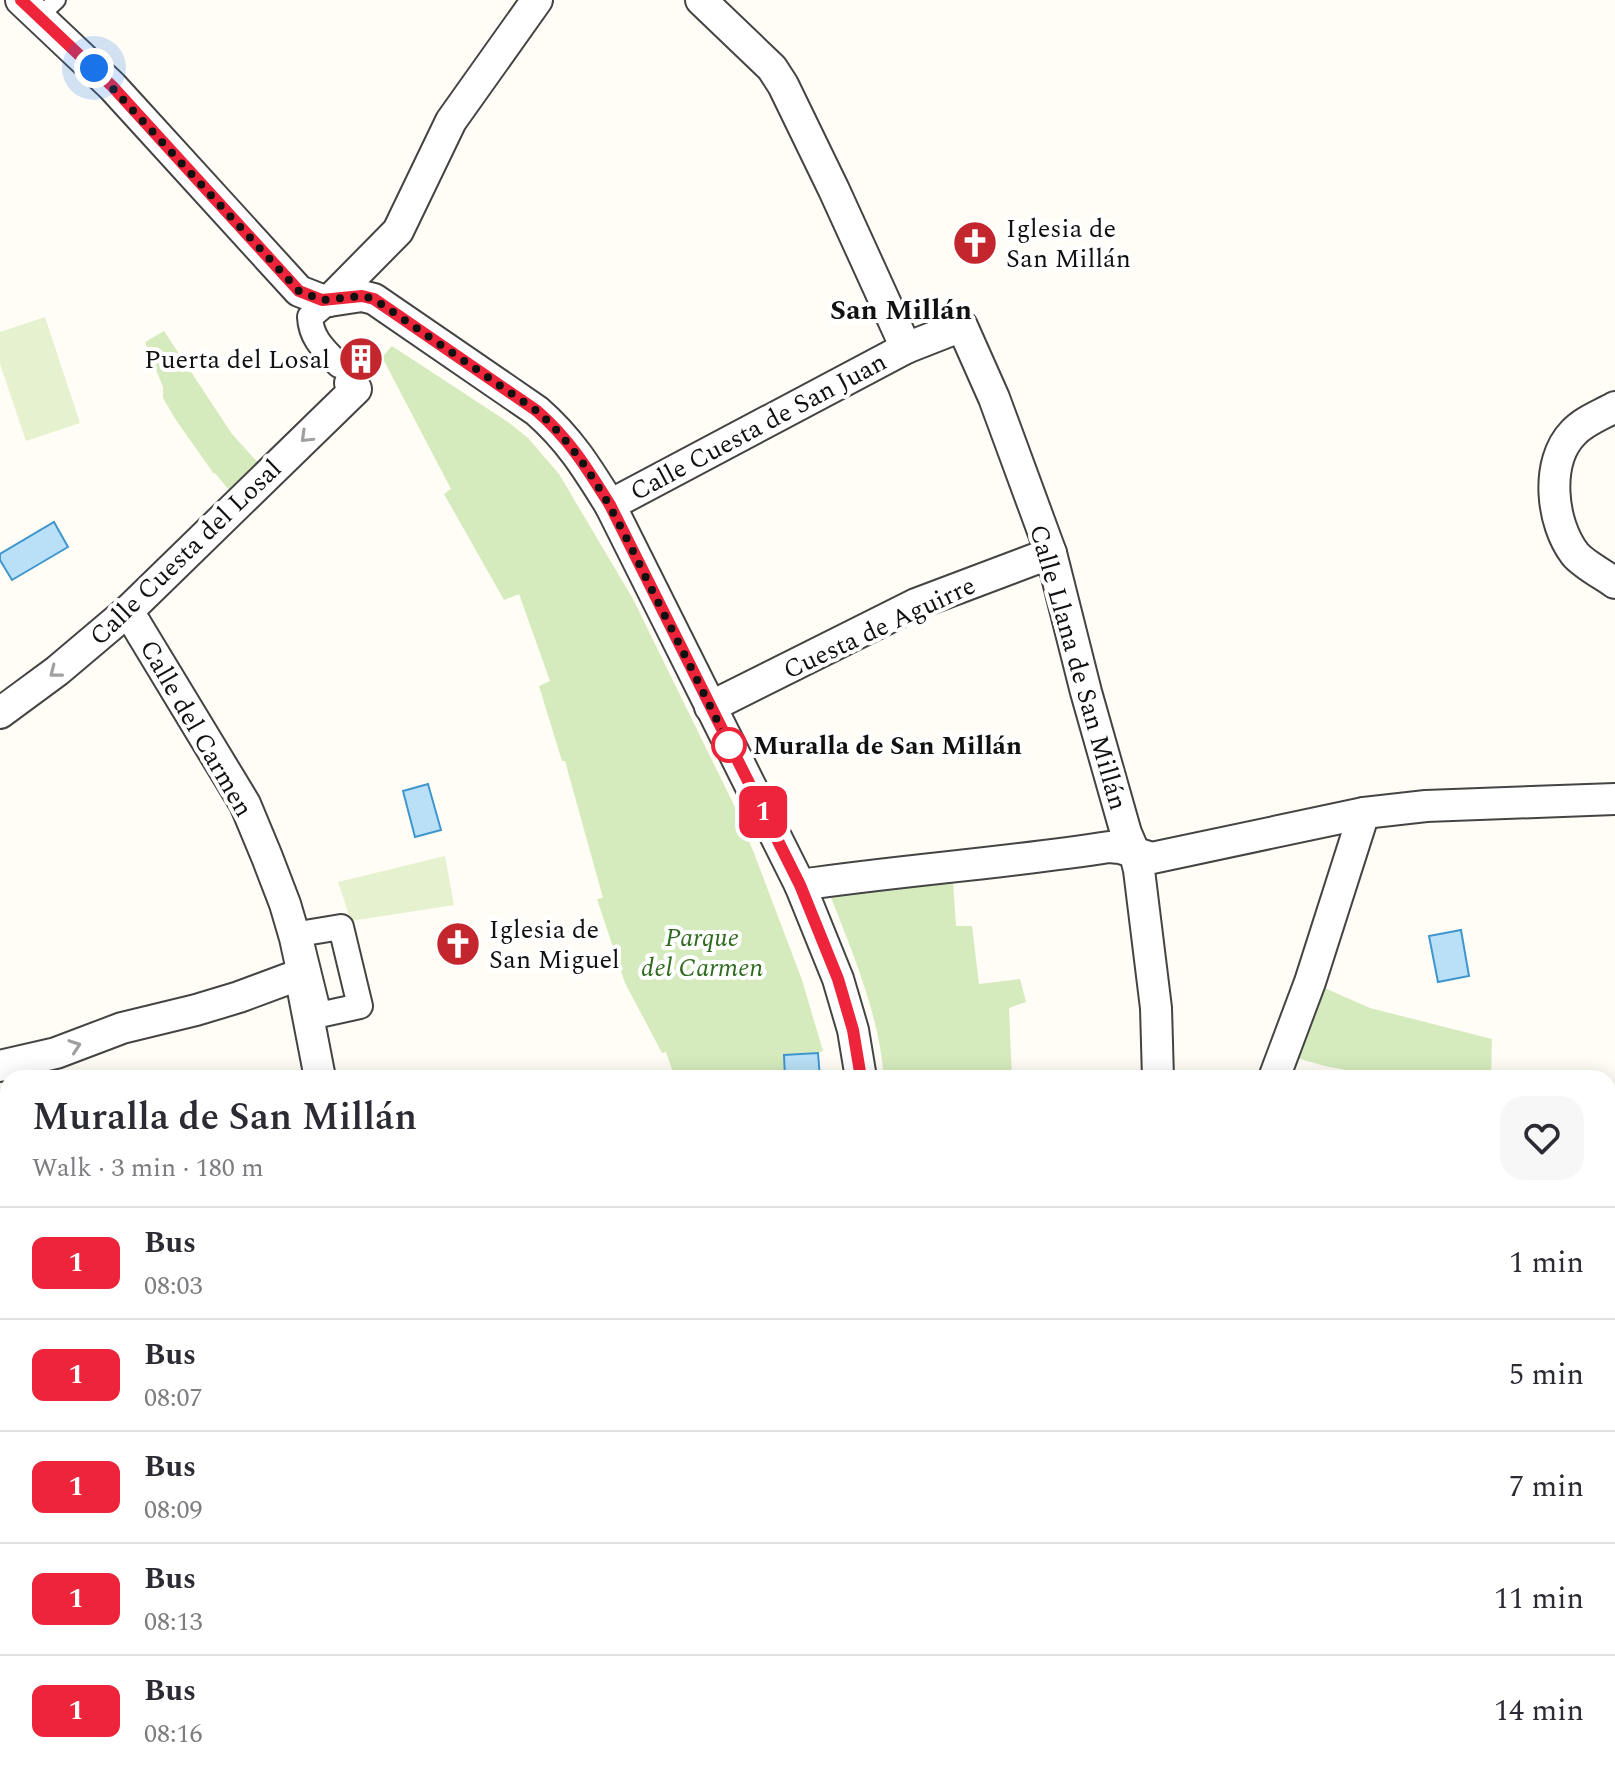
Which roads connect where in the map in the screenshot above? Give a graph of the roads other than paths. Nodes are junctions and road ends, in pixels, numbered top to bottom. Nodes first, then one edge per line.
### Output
1 (537, 0) edge
2 (701, 0) edge
3 (39, 5) edge
4 (329, 301) junction
5 (906, 348) junction
6 (344, 374) joint
7 (1615, 407) edge
8 (610, 505) junction
9 (1051, 553) junction
10 (1615, 583) edge
11 (128, 611) junction
12 (710, 707) junction
13 (0, 713) edge
14 (1615, 799) edge
15 (1364, 813) junction
16 (1135, 854) junction
17 (800, 885) junction
18 (301, 974) junction
19 (0, 1066) edge
20 (319, 1070) edge
21 (860, 1070) edge
22 (1158, 1070) edge
23 (1277, 1070) edge

1 - 4 street
2 - 5 street
3 - 4 street
4 - 6 street, Calle Cuesta del Losal
4 - 8 street
5 - 8 street, Calle Cuesta de San Juan
5 - 9 street, Calle Llana de San Millán
6 -> 11 street, Calle Cuesta del Losal
7 - 10 street
8 - 12 street
9 - 12 street, Cuesta de Aguirre
9 - 16 street, Calle Llana de San Millán
11 -> 13 street, Calle Cuesta del Losal
11 - 18 street, Calle del Carmen
12 - 17 street
14 - 15 street
15 - 16 street
15 - 23 street
16 - 17 street
16 - 22 street, Calle Llana de San Millán
17 - 21 street
19 -> 18 street
18 - 20 street, Calle del Carmen

